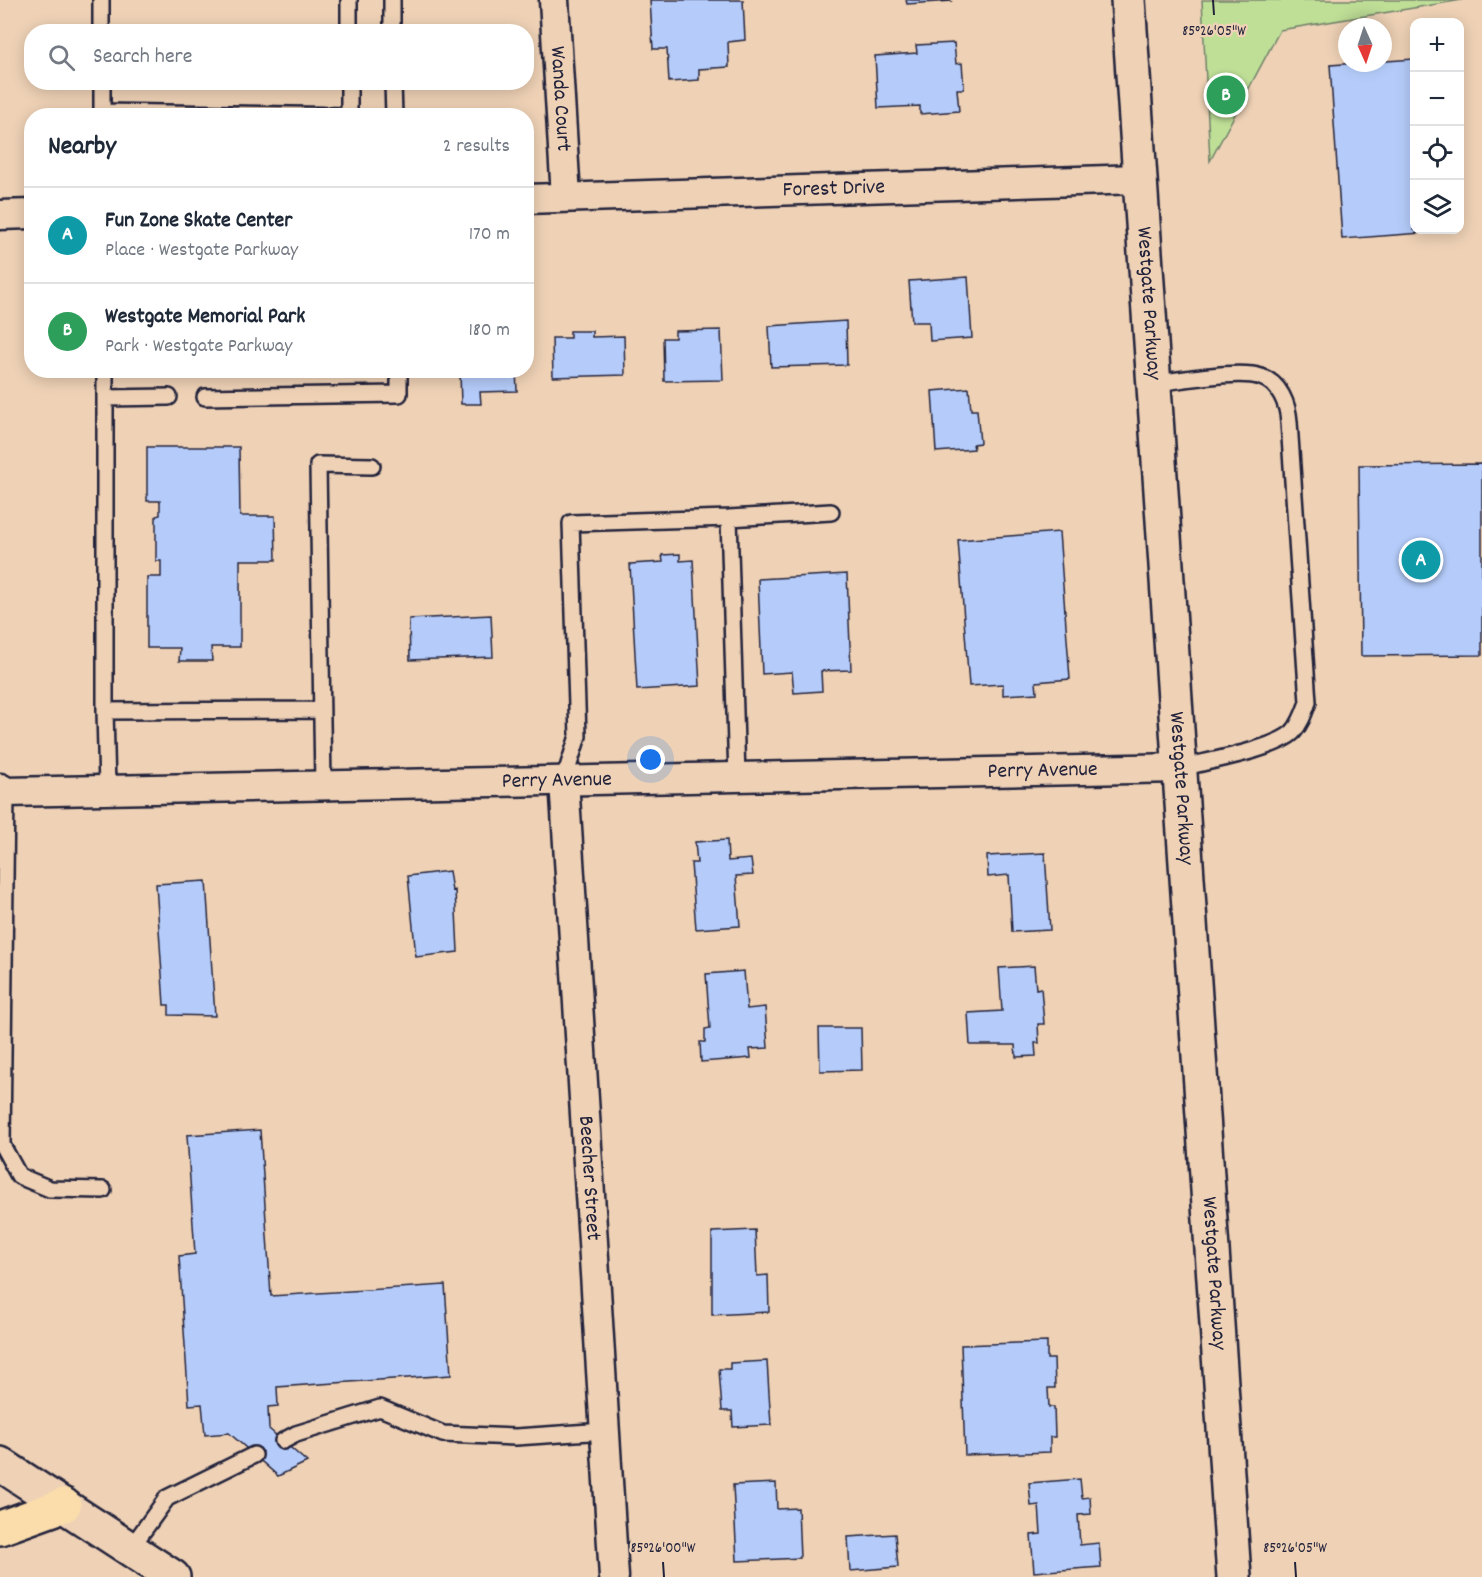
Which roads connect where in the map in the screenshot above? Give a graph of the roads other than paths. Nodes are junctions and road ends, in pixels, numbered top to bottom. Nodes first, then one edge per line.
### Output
1 (101, 0) edge
2 (349, 0) edge
3 (392, 0) edge
4 (554, 0) edge
5 (1128, 0) edge
6 (101, 24) edge
7 (349, 24) edge
8 (392, 24) edge
9 (102, 90) edge
10 (349, 90) edge
11 (393, 90) edge
12 (102, 108) edge
13 (349, 108) edge
14 (394, 108) edge
15 (1139, 179) junction
16 (566, 197) junction
17 (534, 199) edge
18 (24, 214) edge
19 (0, 215) edge
20 (105, 378) edge
21 (399, 378) edge
22 (1153, 383) junction
23 (169, 397) dead end
24 (205, 397) dead end
25 (105, 398) junction
26 (372, 466) dead end
27 (831, 512) dead end
28 (729, 518) junction
29 (321, 710) junction
30 (105, 711) junction
31 (1180, 768) junction
32 (736, 777) junction
33 (564, 780) junction
34 (323, 785) junction
35 (107, 789) junction
36 (2, 792) edge
37 (104, 1190) dead end
38 (605, 1431) junction
39 (283, 1441) dead end
40 (254, 1455) dead end
41 (0, 1464) edge
42 (64, 1505) junction
43 (0, 1528) edge
44 (130, 1549) junction
45 (173, 1577) edge
46 (614, 1577) edge
47 (1234, 1577) edge

1 - 6 lane
2 - 7 lane
3 - 8 lane
4 - 16 street, Wanda Court
5 - 15 main road, Westgate Parkway
9 - 12 lane
10 - 13 lane
11 - 14 lane
15 - 16 street, Forest Drive
15 - 22 main road, Westgate Parkway
16 - 17 street, Forest Drive
18 - 19 street
20 - 25 lane
21 - 24 lane
22 - 31 main road, Westgate Parkway
22 - 31 lane
23 - 25 lane
25 - 30 lane
26 - 29 lane
27 - 28 lane
28 - 32 lane
28 - 33 lane
29 - 30 lane
29 - 34 lane
30 - 35 lane
31 - 32 street, Perry Avenue
31 - 47 main road, Westgate Parkway
32 - 33 street, Perry Avenue
33 - 34 street, Perry Avenue
33 - 38 street, Beecher Street
34 - 35 street, Perry Avenue
35 - 36 street, Perry Avenue
36 - 37 lane
38 - 39 lane
38 - 46 street, Beecher Street
40 - 44 lane
41 - 42 main road
42 - 43 highway
42 - 44 main road
44 - 45 main road

